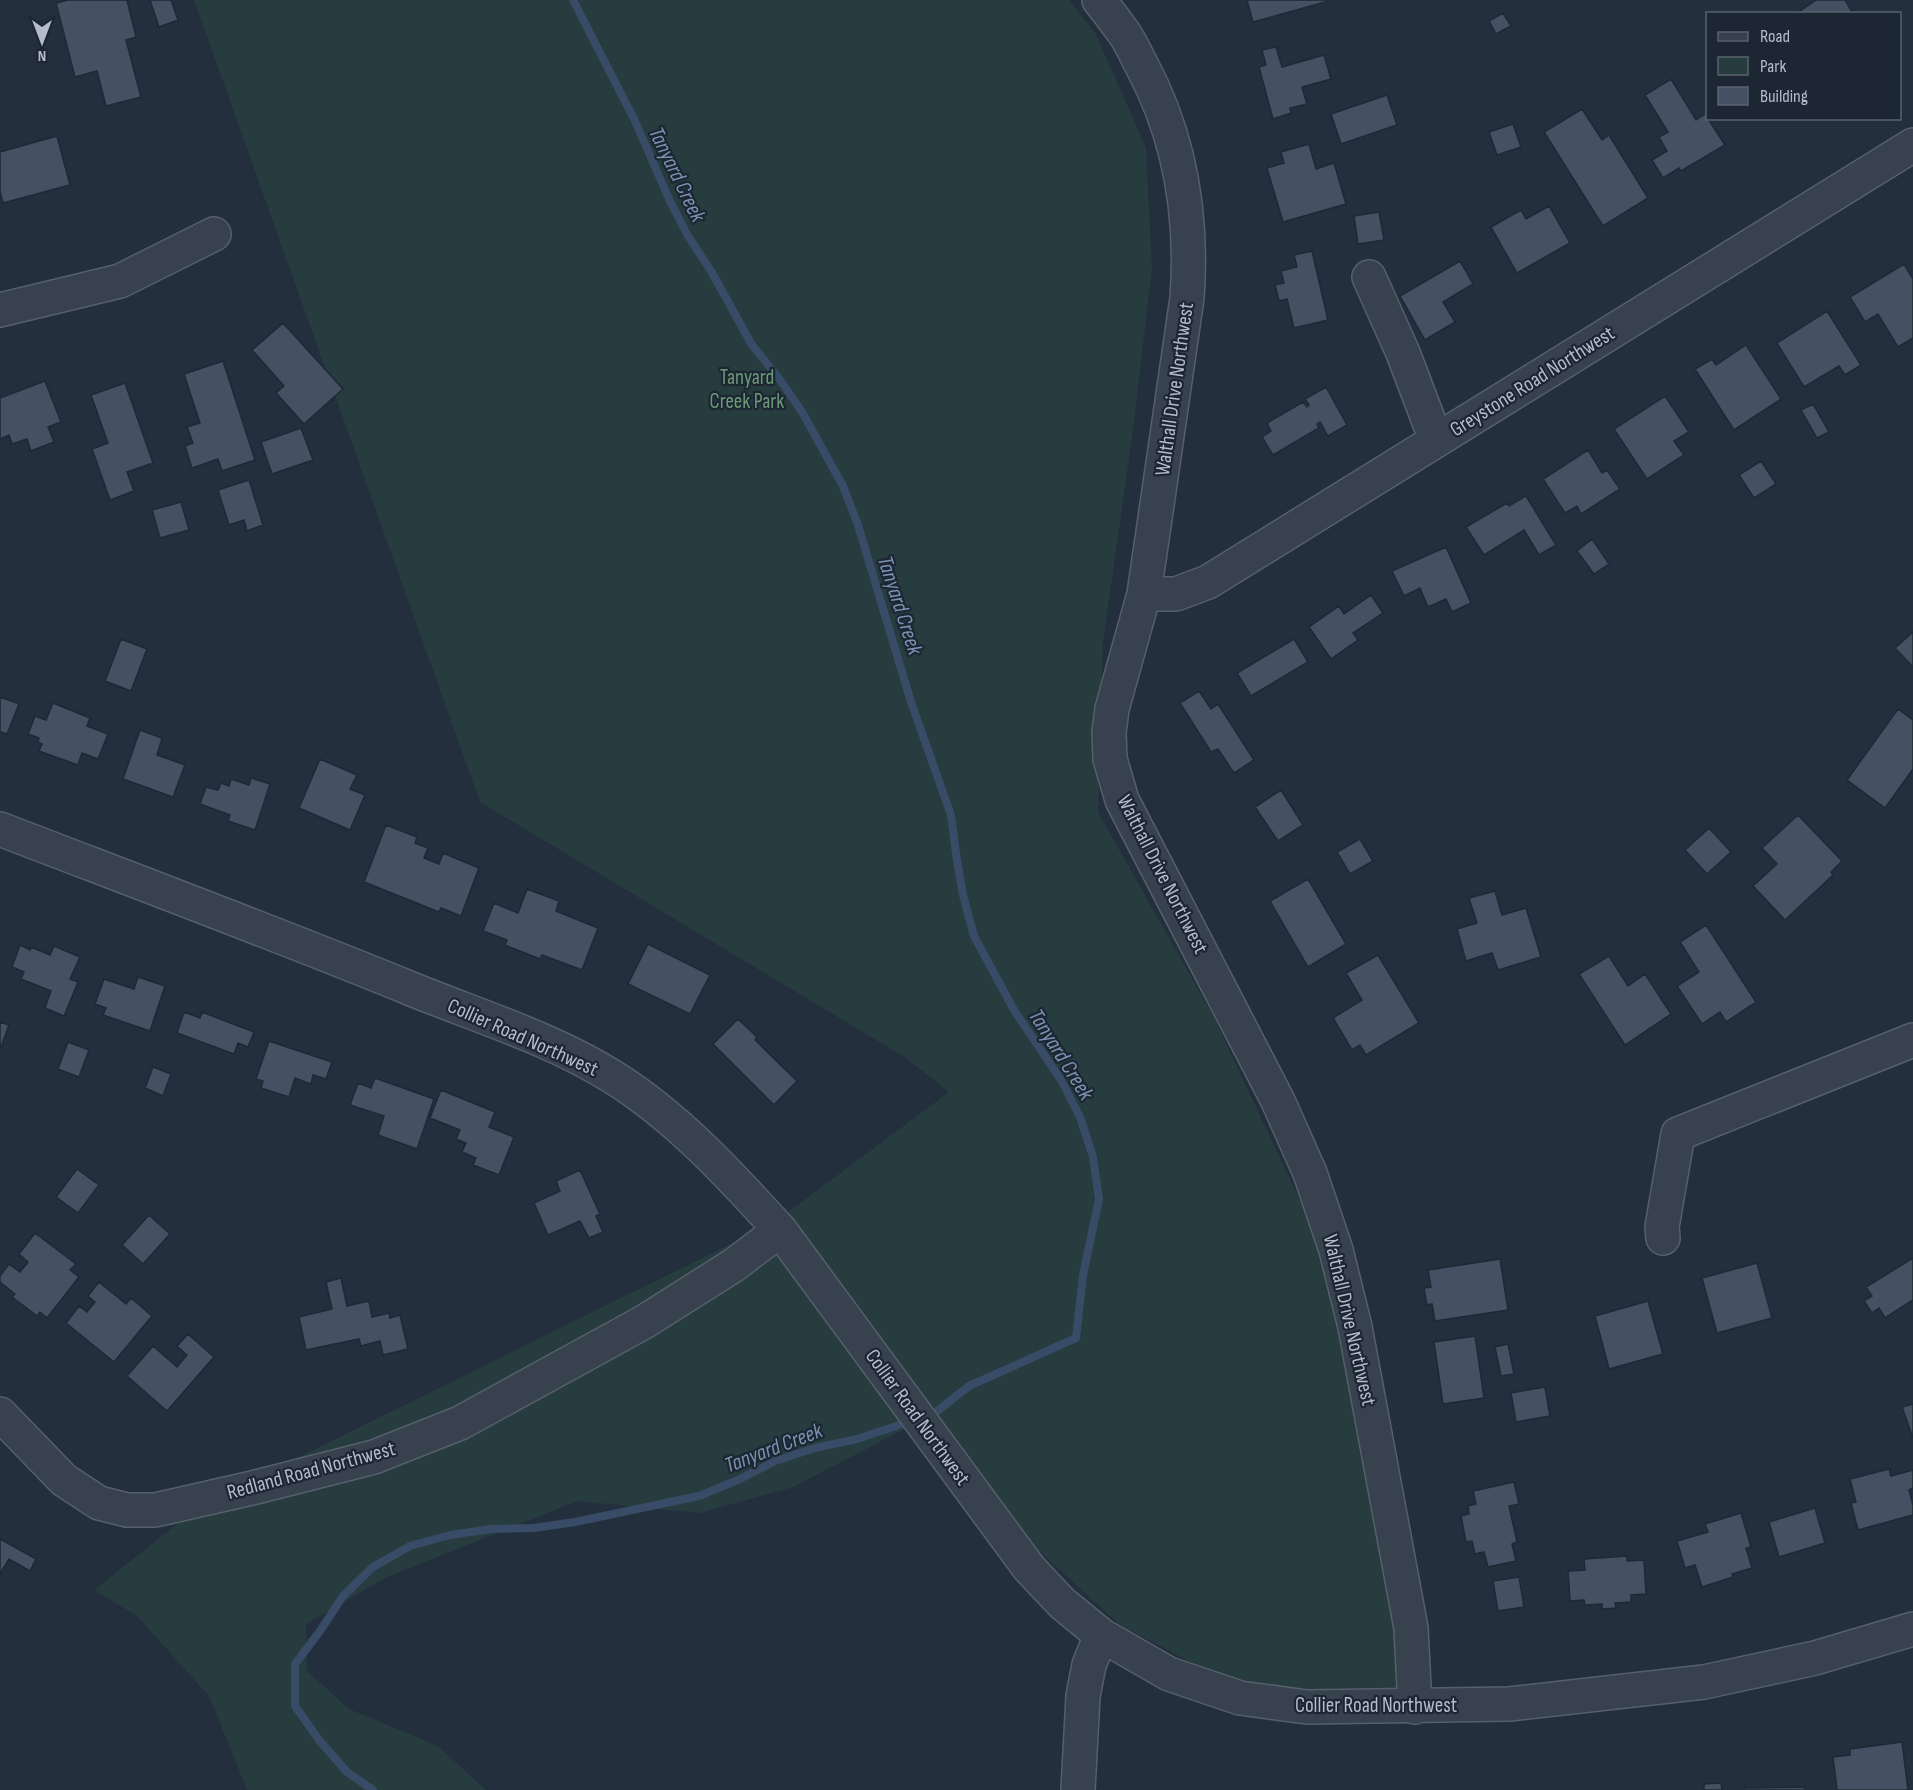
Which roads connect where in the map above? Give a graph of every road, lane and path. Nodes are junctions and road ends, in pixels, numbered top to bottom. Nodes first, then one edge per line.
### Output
1 (1099, 0) edge
2 (1913, 145) edge
3 (214, 234) dead end
4 (1369, 277) dead end
5 (0, 310) edge
6 (1436, 440) junction
7 (1143, 594) junction
8 (0, 829) edge
9 (1913, 1040) edge
10 (780, 1230) junction
11 (1663, 1238) dead end
12 (0, 1414) edge
13 (1913, 1629) edge
14 (1101, 1635) junction
15 (1415, 1707) junction
16 (1078, 1790) edge

1 - 7 street, Walthall Drive Northwest
2 - 6 street, Greystone Road Northwest
3 - 5 street
4 - 6 street
6 - 7 street, Greystone Road Northwest
7 - 15 street, Walthall Drive Northwest
8 - 10 street, Collier Road Northwest
9 - 11 street
10 - 12 street, Redland Road Northwest
10 - 14 street, Collier Road Northwest
13 - 15 street, Collier Road Northwest
14 - 15 street, Collier Road Northwest
14 - 16 street

